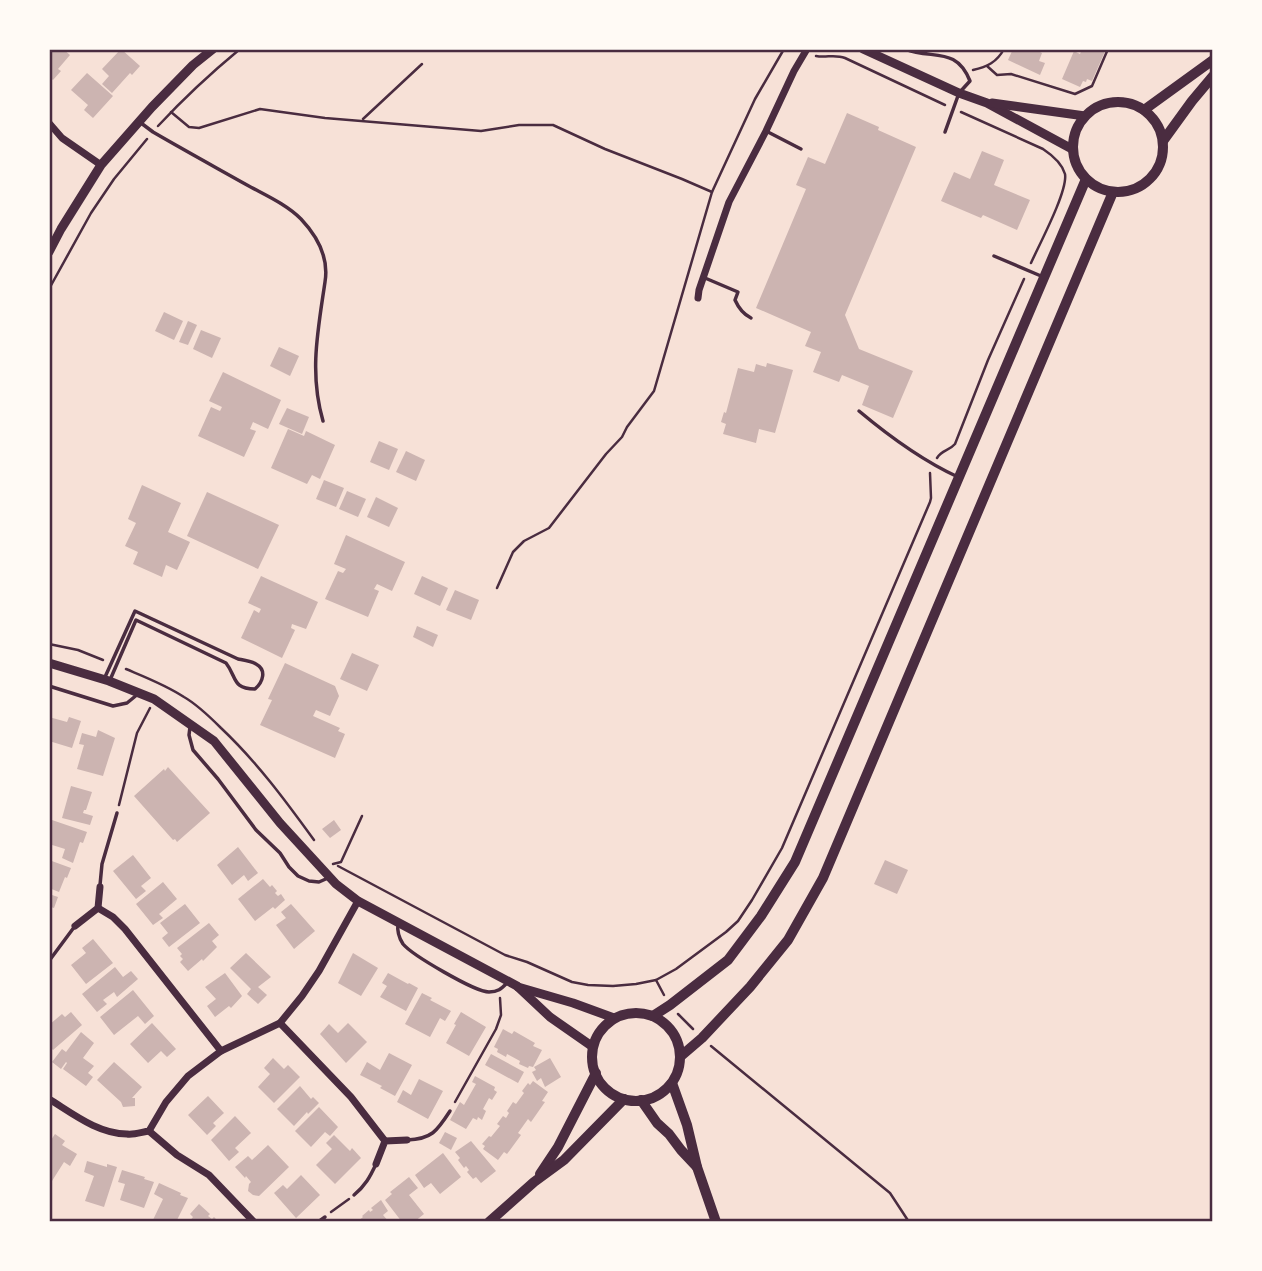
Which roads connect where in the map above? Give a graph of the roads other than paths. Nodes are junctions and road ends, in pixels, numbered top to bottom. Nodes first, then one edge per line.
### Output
1 (213, 49) edge
2 (863, 49) edge
3 (905, 49) edge
4 (806, 50) edge
5 (1213, 60) edge
6 (1213, 76) edge
7 (960, 93) junction
8 (987, 103) junction
9 (1144, 110) junction
10 (1084, 116) junction
11 (139, 122) junction
12 (49, 123) edge
13 (766, 131) junction
14 (945, 132) dead end
15 (1163, 141) junction
16 (801, 149) dead end
17 (1072, 149) junction
18 (101, 166) junction
19 (1086, 179) junction
20 (1113, 192) junction
21 (49, 252) edge
22 (995, 257) dead end
23 (703, 277) junction
24 (1043, 277) junction
25 (698, 298) dead end
26 (751, 318) dead end
27 (859, 411) dead end
28 (323, 421) dead end
29 (958, 477) junction
30 (49, 663) edge
31 (114, 664) junction
32 (107, 680) junction
33 (49, 686) edge
34 (139, 693) junction
35 (191, 725) junction
36 (117, 813) road end
37 (330, 877) junction
38 (100, 887) joint
39 (358, 901) junction
40 (98, 908) junction
41 (398, 923) junction
42 (75, 926) joint
43 (49, 961) edge
44 (513, 984) junction
45 (653, 1016) junction
46 (614, 1018) junction
47 (279, 1023) junction
48 (593, 1047) junction
49 (220, 1051) junction
50 (681, 1056) junction
51 (596, 1073) junction
52 (672, 1083) junction
53 (49, 1099) edge
54 (624, 1099) junction
55 (641, 1100) junction
56 (450, 1111) road end
57 (149, 1131) junction
58 (407, 1140) joint
59 (385, 1141) junction
60 (376, 1164) joint
61 (696, 1167) junction
62 (534, 1182) junction
63 (354, 1195) road end
64 (325, 1217) road end
65 (254, 1222) edge
66 (318, 1222) edge
67 (489, 1222) edge
68 (716, 1222) edge

1 - 11 street
2 - 7 street
3 - 7 lane
4 - 13 street
5 - 9 main road
6 - 15 main road
7 - 8 street
7 - 14 lane
8 - 10 street
8 - 17 street
9 - 10 main road
9 - 15 main road
10 - 17 main road
11 - 18 street
11 - 28 lane
12 - 18 street
13 - 16 lane
13 - 23 street
15 - 20 main road
17 - 19 main road
18 - 21 street
19 - 20 main road
19 - 24 main road
20 - 50 main road
22 - 24 lane
23 - 25 street
23 - 26 lane
24 - 29 main road
27 - 29 lane
29 - 45 main road
30 - 32 street
31 - 31 lane
31 - 32 lane
32 - 34 street
33 - 34 lane
34 - 35 street
35 - 37 street
35 - 37 lane
36 - 38 lane
37 - 39 street
38 - 40 street
39 - 41 street
39 - 47 street
40 - 42 street
40 - 49 street
41 - 44 street
41 - 44 lane
42 - 43 lane
44 - 46 street
44 - 48 street
45 - 46 main road
45 - 50 main road
46 - 48 main road
47 - 49 street
47 - 59 street
48 - 51 main road
49 - 57 street
50 - 52 main road
51 - 54 main road
51 - 62 main road
52 - 55 main road
52 - 61 main road
53 - 57 street
54 - 55 main road
54 - 62 main road
55 - 61 main road
56 - 58 lane
57 - 65 street
58 - 59 street
59 - 60 street
60 - 63 lane
61 - 68 main road
62 - 67 main road
64 - 66 lane

